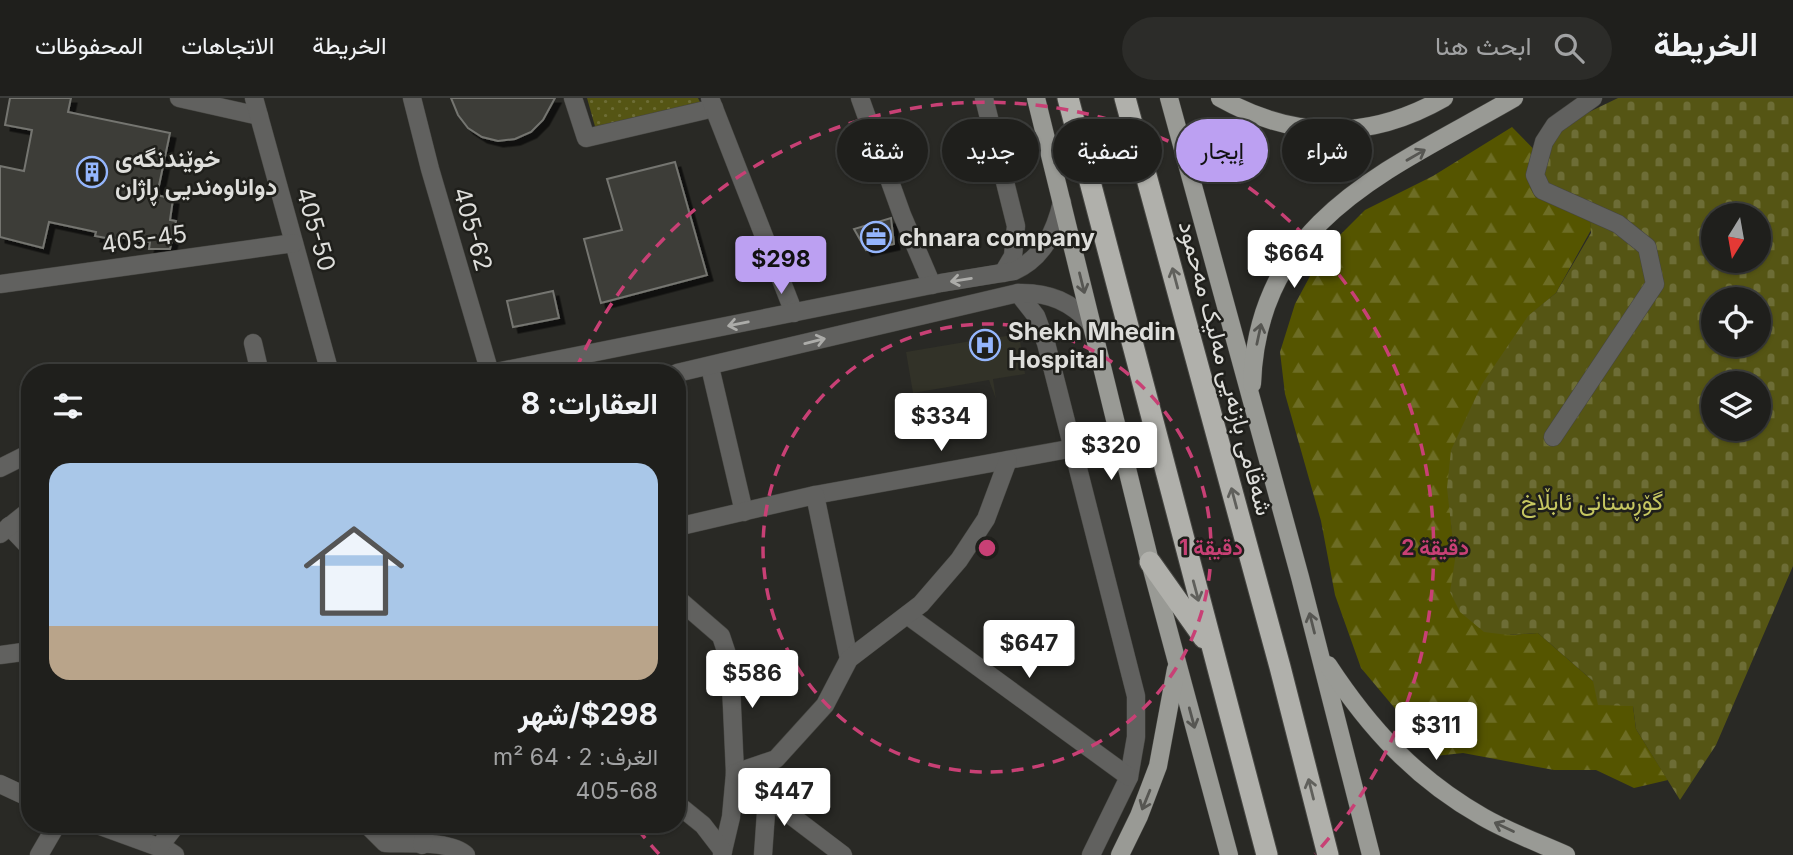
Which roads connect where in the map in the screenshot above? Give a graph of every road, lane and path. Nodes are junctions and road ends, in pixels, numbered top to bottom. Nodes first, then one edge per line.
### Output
1 (178, 98) edge
2 (254, 98) edge
3 (412, 98) edge
4 (573, 98) edge
5 (860, 98) edge
6 (984, 98) edge
7 (1037, 98) edge
8 (1068, 98) edge
9 (1125, 98) edge
10 (1169, 98) edge
11 (1220, 98) edge
12 (1444, 98) edge
13 (1514, 98) edge
14 (1593, 98) edge
15 (712, 103) edge
16 (259, 116) junction
17 (1062, 202) junction
18 (294, 243) junction
19 (1003, 273) junction
20 (0, 284) edge
21 (932, 285) junction
22 (1018, 293) junction
23 (794, 313) junction
24 (1092, 325) junction
25 (253, 343) dead end
26 (258, 364) edge
27 (328, 364) edge
28 (488, 364) edge
29 (536, 364) edge
30 (710, 367) junction
31 (686, 371) edge
32 (1252, 402) junction
33 (1553, 437) dead end
34 (1074, 448) junction
35 (21, 458) edge
36 (1008, 460) junction
37 (0, 468) edge
38 (816, 495) junction
39 (744, 512) junction
40 (21, 517) edge
41 (686, 525) edge
42 (5, 530) edge
43 (21, 542) edge
44 (1150, 562) junction
45 (686, 606) edge
46 (907, 615) junction
47 (1212, 648) junction
48 (1319, 652) junction
49 (21, 653) edge
50 (0, 655) edge
51 (849, 659) junction
52 (1177, 662) junction
53 (735, 773) junction
54 (1129, 777) junction
55 (0, 783) edge
56 (21, 794) edge
57 (767, 798) junction
58 (686, 811) edge
59 (52, 833) edge
60 (118, 833) edge
61 (174, 833) edge
62 (375, 833) edge
63 (425, 833) edge
64 (422, 845) junction
65 (168, 852) edge
66 (723, 853) edge
67 (39, 855) edge
68 (466, 855) edge
69 (763, 855) edge
70 (843, 855) edge
71 (1091, 855) edge
72 (1120, 855) edge
73 (1228, 855) edge
74 (1267, 855) edge
75 (1328, 855) edge
76 (1371, 855) edge
77 (1566, 855) edge

1 - 16 street
2 - 16 street, 405-50
3 - 28 street, 405-62
4 - 15 street
5 - 21 street
6 - 19 street
7 - 17 main road
8 -> 47 highway
75 -> 9 highway, شەقامی بازنەیی مەلیک مەحمود
10 - 32 main road
11 - 12 main road
32 -> 13 main road
14 - 33 street
15 - 23 street
16 - 18 street, 405-50
17 - 19 street
17 -> 24 main road
18 - 20 street, 405-45
18 - 27 street, 405-50
19 -> 21 street
21 - 23 street
22 - 24 street
30 -> 22 street
22 - 34 street
23 -> 29 street
24 - 44 main road
25 - 26 street
30 - 31 street
30 - 39 street
48 -> 32 main road
34 - 36 street
34 - 54 street
35 - 37 street
36 - 38 street
36 - 46 street
38 - 39 street
38 - 51 street
39 - 41 street
40 - 42 street
42 - 43 street
44 - 47 highway
44 - 52 main road
45 - 53 street
46 - 51 street
46 - 54 street
47 - 74 highway
48 - 76 main road
77 -> 48 main road
49 - 50 street
51 - 53 street
52 -> 72 main road
52 -> 73 main road
53 - 57 street
53 - 66 street
54 - 71 street
55 - 56 street
57 - 69 street
57 - 70 street
58 - 66 street
59 - 67 street
60 - 65 street
61 - 65 street
62 - 64 street
63 - 64 street
64 - 68 street

